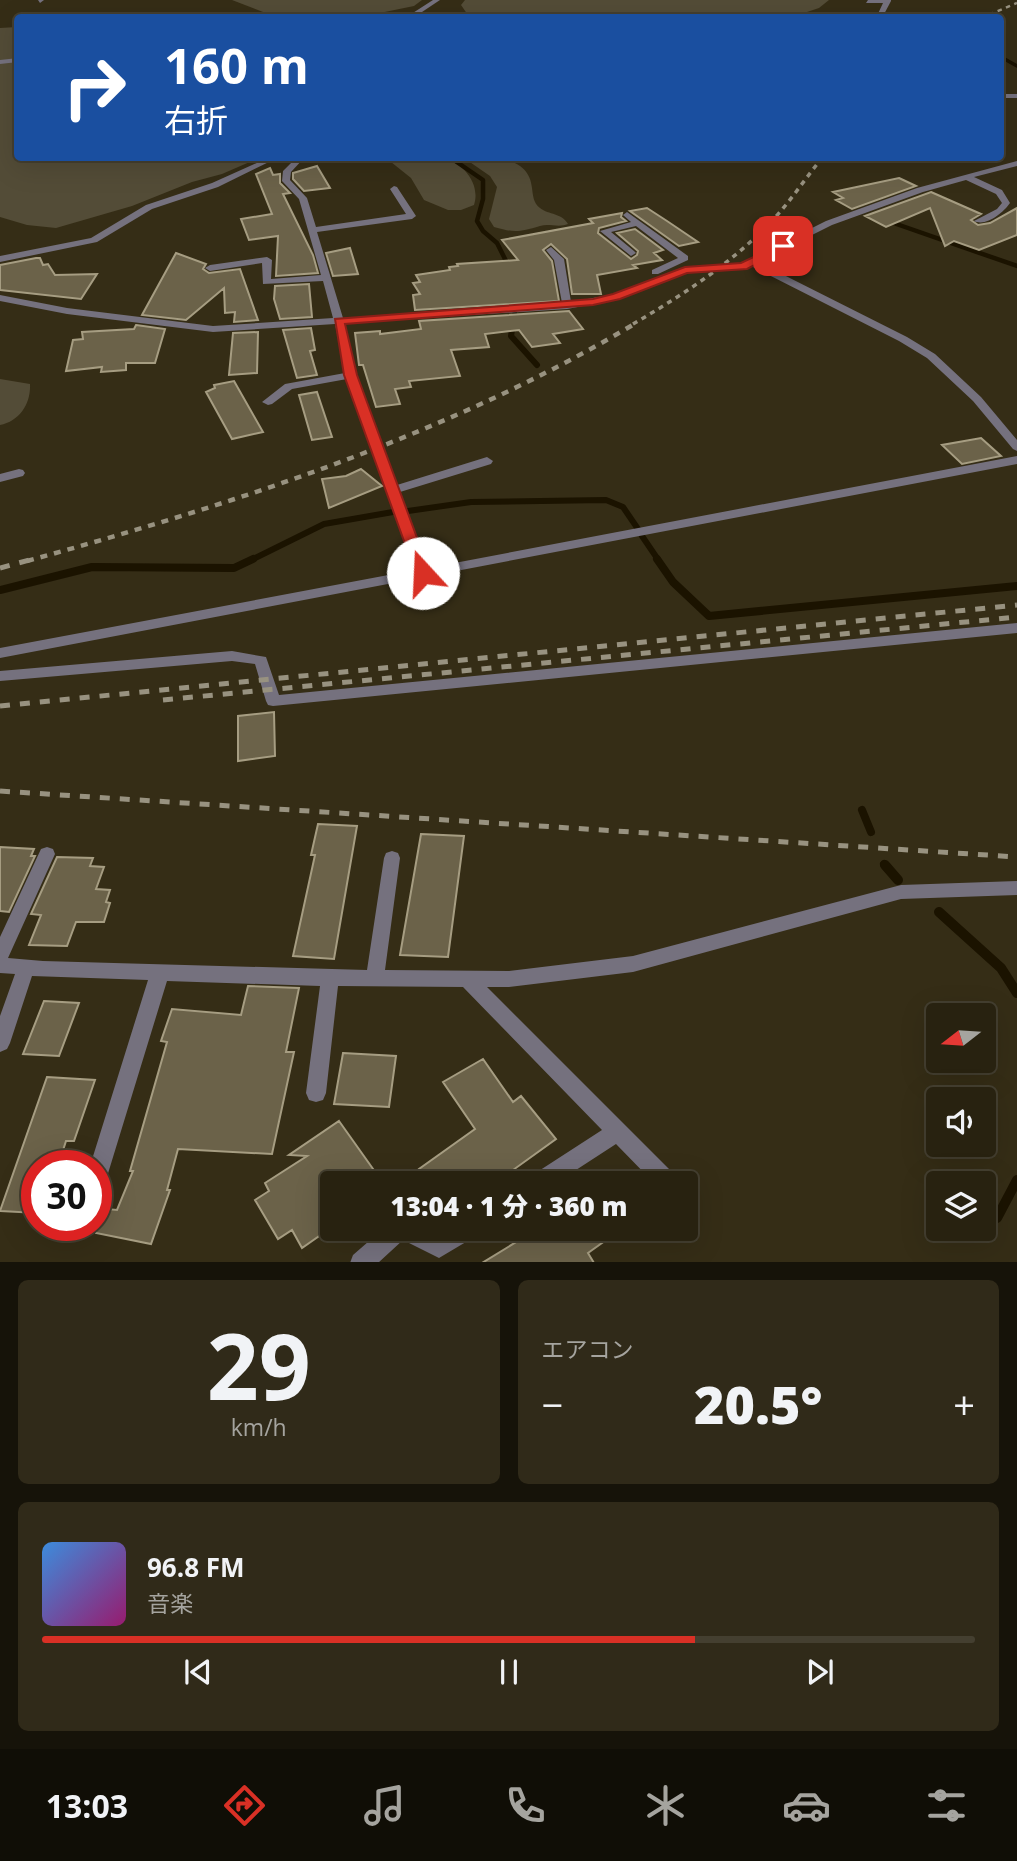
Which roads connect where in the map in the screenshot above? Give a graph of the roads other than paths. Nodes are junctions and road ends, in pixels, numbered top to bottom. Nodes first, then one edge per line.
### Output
1 (437, 0) edge
2 (888, 0) edge
3 (868, 2) dead end
4 (414, 14) edge
5 (267, 161) edge
6 (297, 161) edge
7 (1017, 163) edge
8 (969, 178) junction
9 (394, 189) dead end
10 (627, 215) dead end
11 (978, 220) dead end
12 (637, 223) junction
13 (313, 230) junction
14 (551, 250) dead end
15 (631, 253) dead end
16 (0, 259) edge
17 (752, 263) junction
18 (210, 268) dead end
19 (325, 278) junction
20 (649, 284) junction
21 (0, 298) edge
22 (567, 306) junction
23 (339, 321) junction
24 (351, 375) junction
25 (268, 402) dead end
26 (1017, 447) edge
27 (487, 460) dead end
28 (1017, 460) edge
29 (19, 473) dead end
30 (0, 478) edge
31 (392, 490) junction
32 (423, 573) junction
33 (1017, 628) edge
34 (0, 653) edge
35 (0, 676) edge
36 (47, 854) dead end
37 (392, 858) dead end
38 (1017, 888) edge
39 (0, 956) edge
40 (0, 965) edge
41 (26, 968) junction
42 (160, 972) junction
43 (330, 978) junction
44 (374, 978) junction
45 (467, 979) junction
46 (0, 1042) edge
47 (316, 1093) dead end
48 (618, 1131) junction
49 (105, 1150) edge
50 (556, 1171) edge
51 (657, 1171) edge
52 (386, 1241) edge
53 (427, 1241) edge
54 (448, 1241) edge
55 (361, 1262) edge

1 - 4 street
2 - 3 street
5 - 16 street
6 - 13 street
7 - 8 street
8 - 11 street
8 - 17 street
9 - 13 street
10 - 12 street
12 - 15 street
12 - 20 street
13 - 19 street
14 - 22 street
17 - 20 street
17 - 26 street
18 - 19 street
19 - 23 street
20 - 22 street
21 - 23 street
22 - 23 street
23 - 24 street
24 - 25 street
24 - 31 street
27 - 31 street
28 - 32 street
29 - 30 street
31 - 32 street
32 - 34 street
33 - 35 street
36 - 39 street
37 - 44 street
38 - 45 street
40 - 41 street
41 - 42 street
41 - 46 street
42 - 43 street
42 - 49 street
43 - 44 street
43 - 47 street
44 - 45 street
45 - 48 street
48 - 50 street
48 - 51 street
52 - 55 street
53 - 54 street

